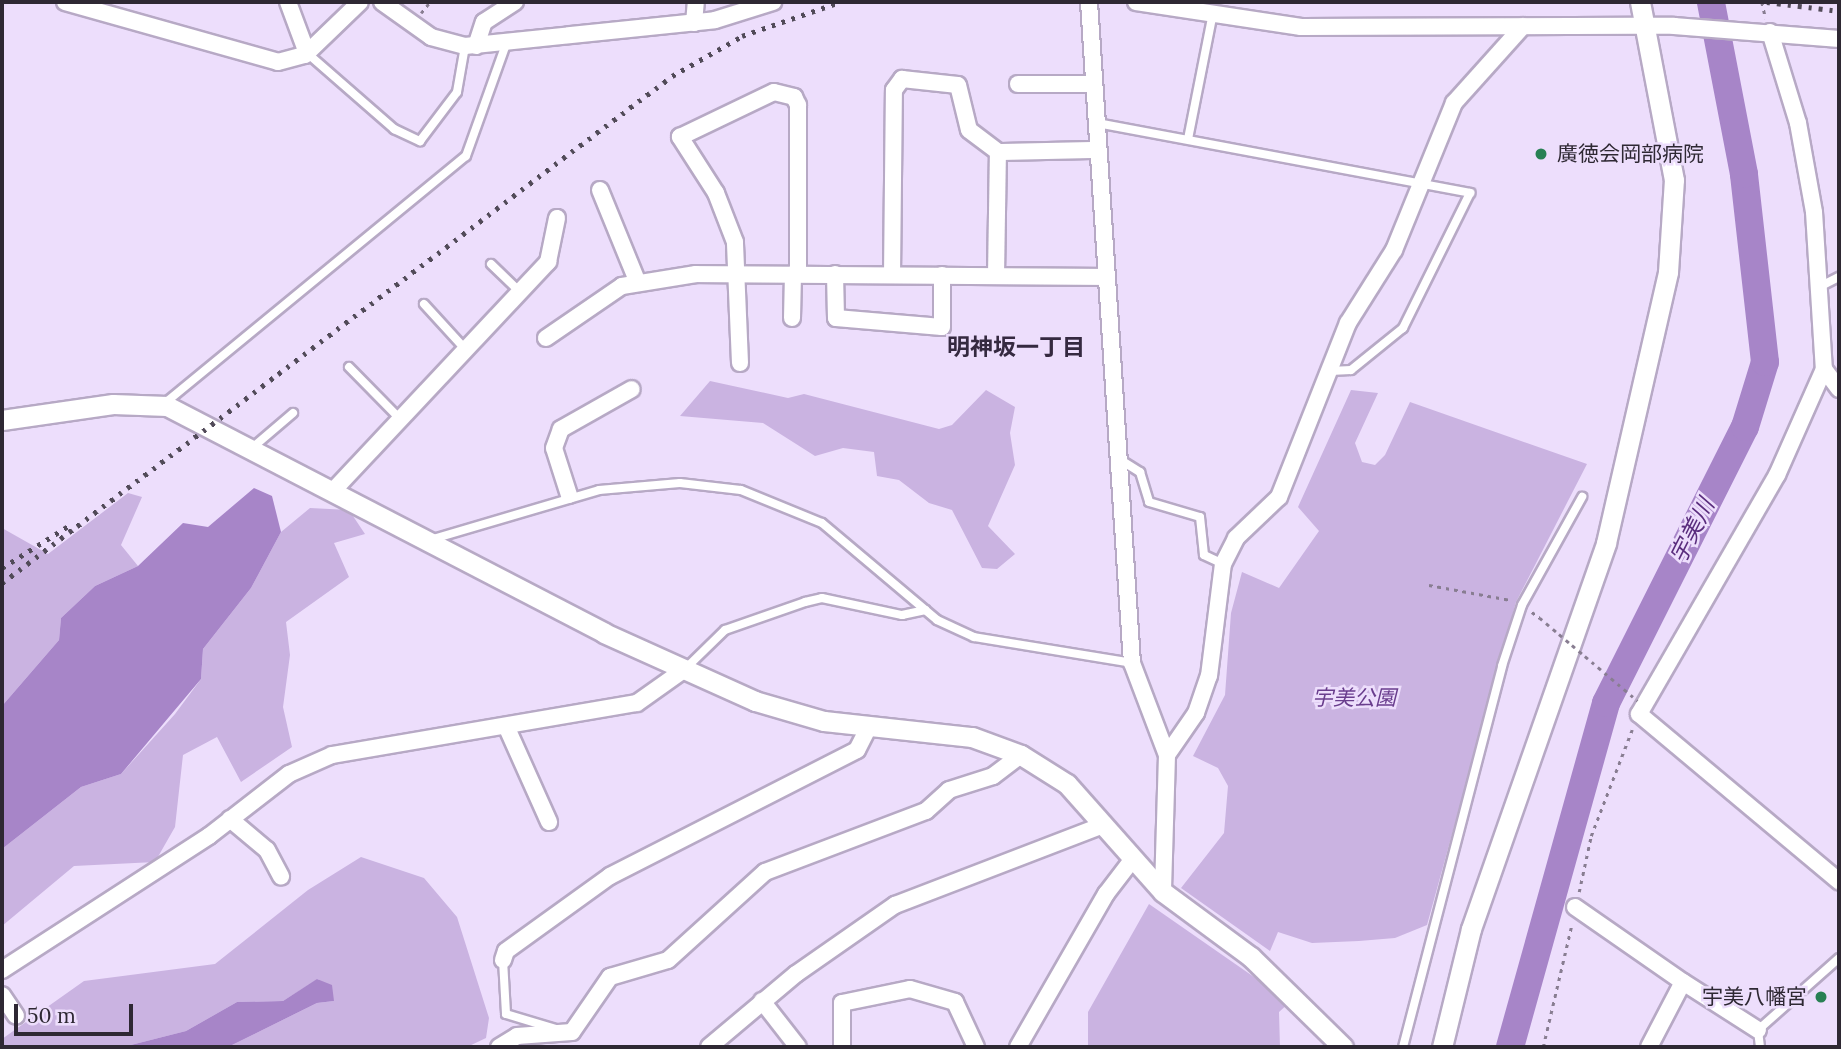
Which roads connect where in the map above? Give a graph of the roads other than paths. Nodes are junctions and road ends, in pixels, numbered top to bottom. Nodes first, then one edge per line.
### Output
1 (65, 2) edge
2 (288, 2) edge
3 (360, 2) edge
4 (382, 2) edge
5 (515, 2) edge
6 (696, 2) edge
7 (773, 2) edge
8 (1089, 2) edge
9 (1136, 2) edge
10 (1640, 2) edge
11 (1213, 13) junction
12 (694, 23) junction
13 (1523, 26) junction
14 (1644, 26) junction
15 (1765, 32) junction
16 (1839, 39) edge
17 (506, 44) junction
18 (470, 46) junction
19 (307, 53) junction
20 (1018, 83) dead end
21 (1091, 84) junction
22 (1094, 122) junction
23 (1188, 139) junction
24 (1095, 150) junction
25 (998, 152) junction
26 (1422, 185) junction
27 (600, 190) dead end
28 (557, 218) dead end
29 (491, 264) dead end
30 (741, 274) junction
31 (795, 274) junction
32 (835, 274) junction
33 (892, 275) junction
34 (942, 275) junction
35 (996, 276) junction
36 (1103, 277) junction
37 (1839, 277) edge
38 (638, 283) junction
39 (1816, 288) junction
40 (521, 293) junction
41 (424, 304) dead end
42 (792, 318) dead end
43 (546, 338) dead end
44 (466, 350) junction
45 (740, 363) dead end
46 (349, 367) dead end
47 (1824, 369) junction
48 (1330, 371) junction
49 (632, 389) dead end
50 (1839, 389) edge
51 (163, 405) junction
52 (293, 413) dead end
53 (401, 420) junction
54 (2, 421) edge
55 (252, 448) junction
56 (1114, 456) junction
57 (332, 492) junction
58 (569, 495) junction
59 (1582, 497) dead end
60 (433, 539) junction
61 (1223, 564) junction
62 (925, 610) junction
63 (1132, 663) junction
64 (685, 669) junction
65 (869, 726) junction
66 (507, 728) junction
67 (1021, 755) junction
68 (1167, 755) junction
69 (230, 818) junction
70 (549, 822) dead end
71 (1103, 825) junction
72 (1132, 860) junction
73 (281, 876) dead end
74 (1839, 881) edge
75 (1163, 892) junction
76 (1575, 907) road end
77 (1839, 958) edge
78 (503, 960) joint
79 (2, 970) edge
80 (1683, 982) junction
81 (2, 995) edge
82 (762, 1001) junction
83 (16, 1016) dead end
84 (1758, 1030) junction
85 (563, 1035) junction
86 (499, 1047) edge
87 (709, 1047) edge
88 (798, 1047) edge
89 (842, 1047) edge
90 (976, 1047) edge
91 (1018, 1047) edge
92 (1343, 1047) edge
93 (1404, 1047) edge
94 (1442, 1047) edge
95 (1649, 1047) edge
96 (1760, 1047) edge

1 - 19 street
2 - 19 street
3 - 19 street
4 - 18 street
5 - 18 street
6 - 12 street
7 - 12 street
8 - 21 street
9 - 11 street
10 - 14 street
11 - 13 street
11 - 23 lane
12 - 17 street
13 - 14 street
13 - 26 street
14 - 15 street
14 - 94 street
15 - 16 street
15 - 39 street
17 - 18 street
17 - 51 lane
18 - 19 lane
20 - 21 street
21 - 22 street
22 - 23 lane
22 - 24 street
23 - 26 lane
24 - 25 street
24 - 36 street
25 - 33 street
25 - 35 street
26 - 48 street
26 - 48 lane
27 - 38 street
28 - 40 street
29 - 40 lane
30 - 31 street
30 - 31 street
30 - 38 street
30 - 45 street
31 - 32 street
31 - 42 street
32 - 33 street
32 - 34 street
33 - 34 street
34 - 35 street
35 - 36 street
36 - 56 street
37 - 39 lane
38 - 43 street
39 - 47 street
40 - 44 street
41 - 44 lane
44 - 53 street
46 - 53 lane
47 - 50 street
47 - 74 street
48 - 61 street
49 - 58 street
51 - 54 street
51 - 55 street
52 - 55 lane
53 - 57 street
55 - 57 street
56 - 61 lane
56 - 63 street
57 - 60 street
58 - 60 lane
58 - 62 lane
59 - 93 lane
60 - 64 street
61 - 68 street
62 - 63 lane
62 - 64 lane
63 - 68 street
64 - 65 street
64 - 66 street
65 - 67 street
65 - 78 street
66 - 69 street
66 - 70 street
67 - 71 street
67 - 85 street
68 - 75 street
69 - 73 street
69 - 79 street
71 - 72 street
71 - 82 street
72 - 75 street
72 - 91 street
75 - 92 street
76 - 80 street
77 - 84 lane
78 - 85 lane
80 - 84 street
80 - 95 street
81 - 83 street
82 - 87 street
82 - 88 street
84 - 96 lane
85 - 86 street
89 - 90 street

